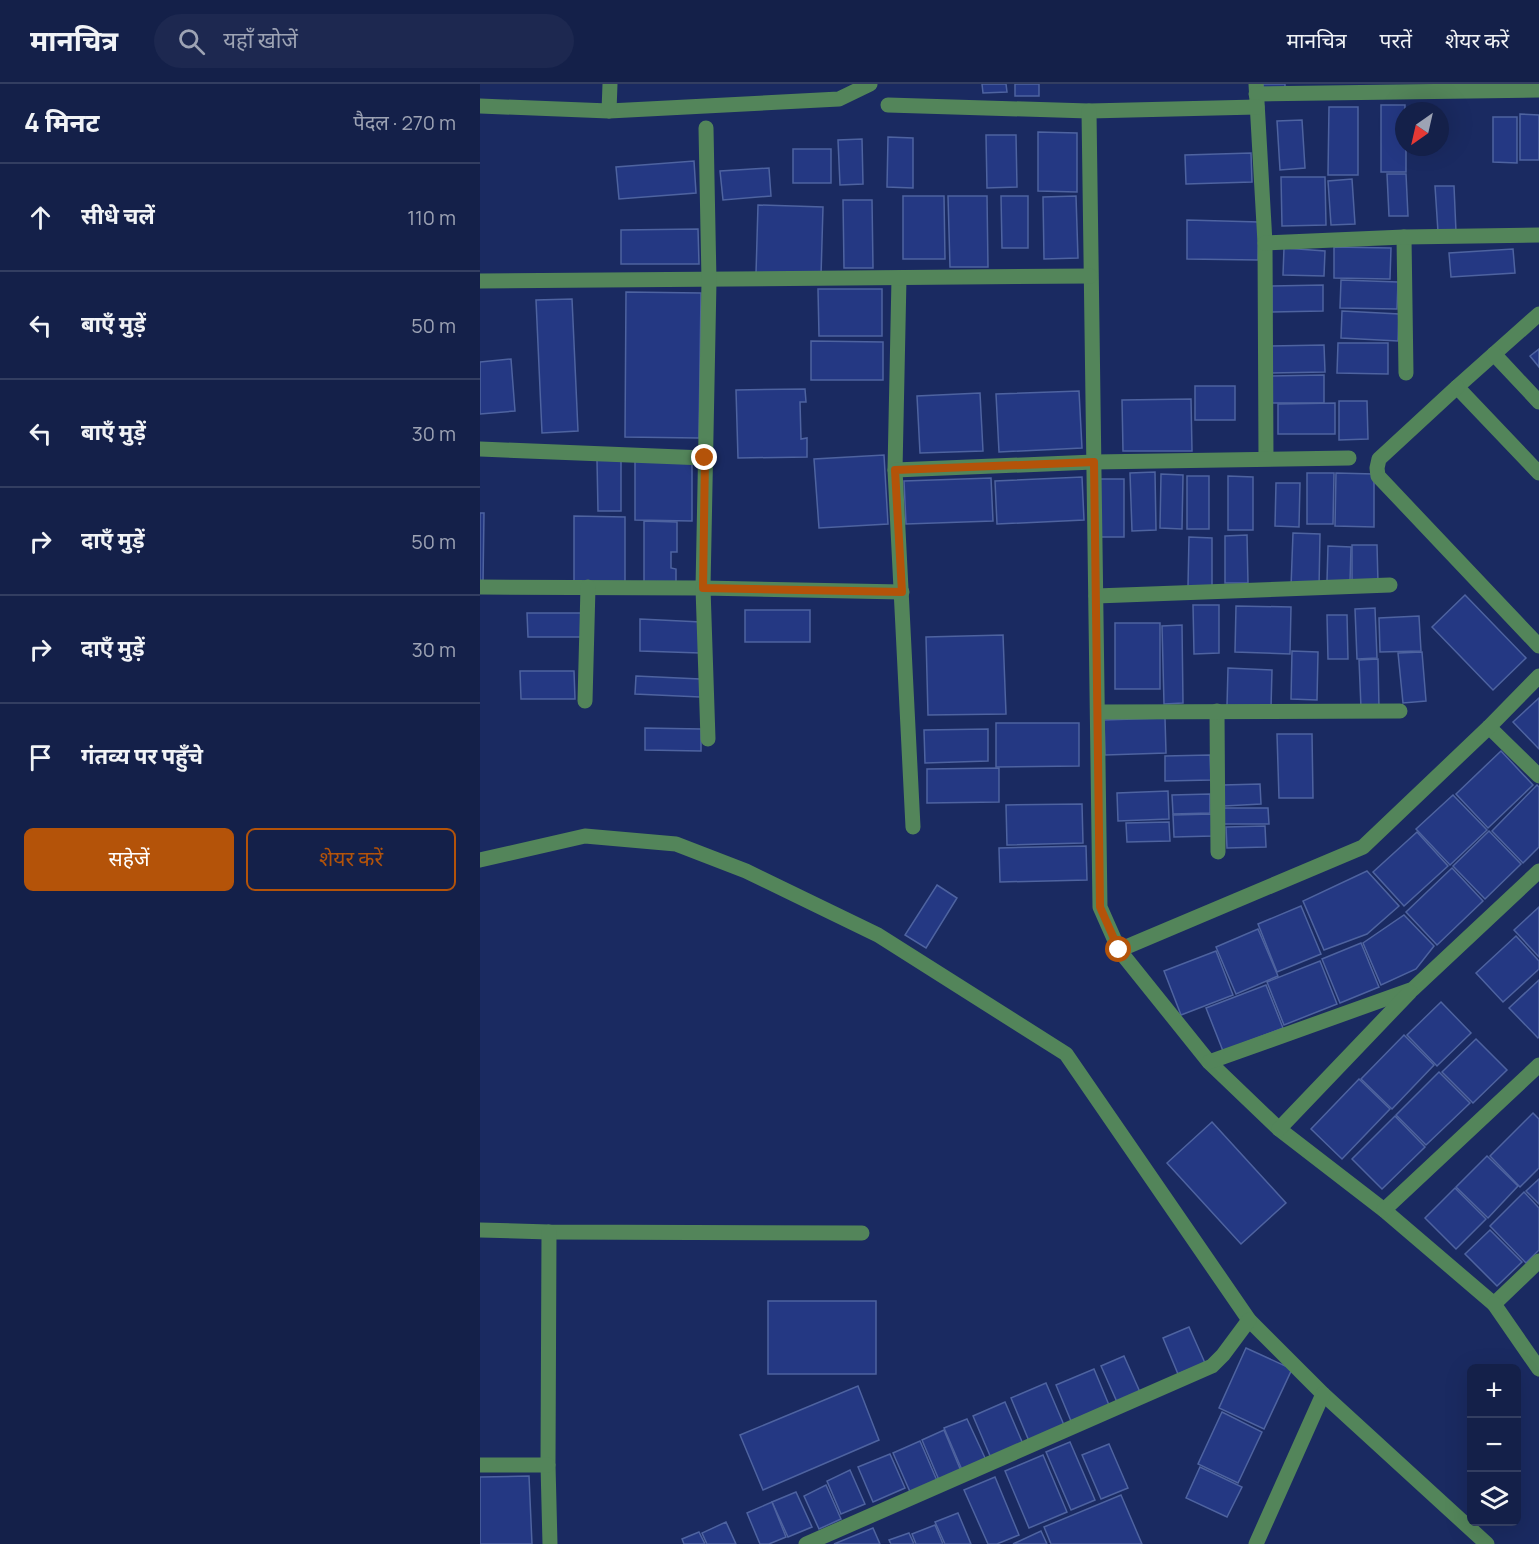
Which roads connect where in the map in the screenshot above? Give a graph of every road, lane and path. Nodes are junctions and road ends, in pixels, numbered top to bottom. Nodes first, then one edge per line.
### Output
1 (610, 84) edge
2 (870, 84) edge
3 (1539, 90) edge
4 (1257, 95) edge
5 (888, 105) dead end
6 (480, 106) edge
7 (609, 111) junction
8 (1089, 111) junction
9 (706, 128) dead end
10 (1539, 235) edge
11 (1404, 237) junction
12 (1265, 243) junction
13 (1090, 276) junction
14 (899, 278) junction
15 (480, 281) edge
16 (709, 281) junction
17 (1539, 314) edge
18 (1494, 354) junction
19 (1406, 373) dead end
20 (1457, 387) junction
21 (1539, 402) edge
22 (480, 449) edge
23 (705, 458) junction
24 (1266, 458) junction
25 (1349, 458) dead end
26 (1094, 462) junction
27 (895, 470) junction
28 (1539, 473) edge
29 (1390, 585) dead end
30 (480, 587) edge
31 (588, 587) junction
32 (703, 588) junction
33 (902, 592) junction
34 (1096, 596) junction
35 (1539, 646) edge
36 (1539, 676) edge
37 (585, 701) dead end
38 (1217, 711) junction
39 (1400, 711) dead end
40 (1098, 712) junction
41 (1489, 728) junction
42 (708, 739) dead end
43 (1539, 776) edge
44 (914, 827) dead end
45 (1218, 852) dead end
46 (480, 860) edge
47 (1539, 872) edge
48 (1119, 950) junction
49 (1413, 989) junction
50 (1209, 1062) junction
51 (1539, 1065) edge
52 (1279, 1129) junction
53 (1384, 1210) junction
54 (480, 1230) edge
55 (549, 1232) junction
56 (862, 1233) dead end
57 (1539, 1260) edge
58 (1494, 1304) junction
59 (1249, 1320) junction
60 (1539, 1369) edge
61 (1323, 1394) junction
62 (548, 1465) junction
63 (480, 1466) edge
64 (550, 1544) edge
65 (806, 1544) edge
66 (1256, 1544) edge
67 (1487, 1544) edge

1 - 7 street
2 - 7 street
3 - 4 street
4 - 8 street
4 - 12 street
5 - 8 street
6 - 7 street
8 - 13 street
9 - 16 street
10 - 11 street
11 - 12 street
11 - 19 street
12 - 24 street
13 - 14 street
13 - 26 street
14 - 16 street
14 - 27 street
15 - 16 street
16 - 23 street
17 - 18 street
18 - 20 street
18 - 21 street
20 - 28 street
20 - 35 street
22 - 23 street
23 - 32 street
24 - 25 street
24 - 26 street
26 - 27 street
26 - 34 street
27 - 33 street
29 - 34 street
30 - 31 street
31 - 32 street
31 - 37 street
32 - 33 street
32 - 42 street
33 - 44 street
34 - 40 street
36 - 41 street
38 - 39 street
38 - 40 street
38 - 45 street
40 - 48 street
41 - 43 street
41 - 48 street
46 - 59 street
47 - 49 street
48 - 50 street
49 - 50 street
49 - 52 street
50 - 52 street
51 - 53 street
52 - 53 street
53 - 58 street
54 - 55 street
55 - 56 street
55 - 62 street
57 - 58 street
58 - 60 street
59 - 61 street
59 - 65 street
61 - 66 street
61 - 67 street
62 - 63 street
62 - 64 street

